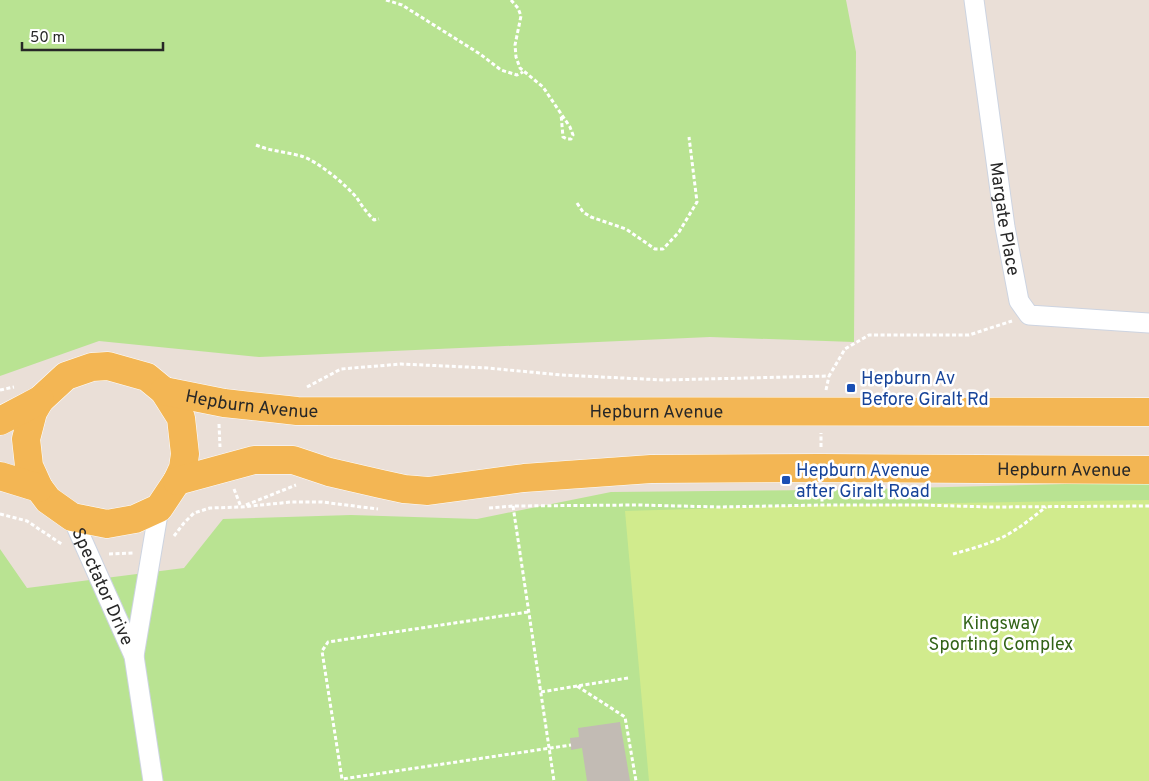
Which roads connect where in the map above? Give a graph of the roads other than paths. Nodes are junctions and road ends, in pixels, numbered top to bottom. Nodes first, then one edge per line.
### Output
1 (974, 0) edge
2 (1149, 323) edge
3 (164, 391) junction
4 (30, 393) junction
5 (1149, 412) edge
6 (0, 421) edge
7 (1149, 470) edge
8 (0, 476) edge
9 (177, 481) junction
10 (39, 488) junction
11 (159, 508) junction
12 (72, 517) junction
13 (134, 656) junction
14 (153, 781) edge

1 - 2 street, Margate Place
3 - 4 main road
3 - 5 main road, Hepburn Avenue
3 - 9 main road
4 - 6 main road
4 - 10 main road
7 - 9 main road, Hepburn Avenue
8 - 10 main road
9 - 11 main road
10 - 12 main road
11 - 12 main road
11 - 13 street, Spectator Drive
12 - 13 street, Spectator Drive
13 - 14 street, Spectator Drive

